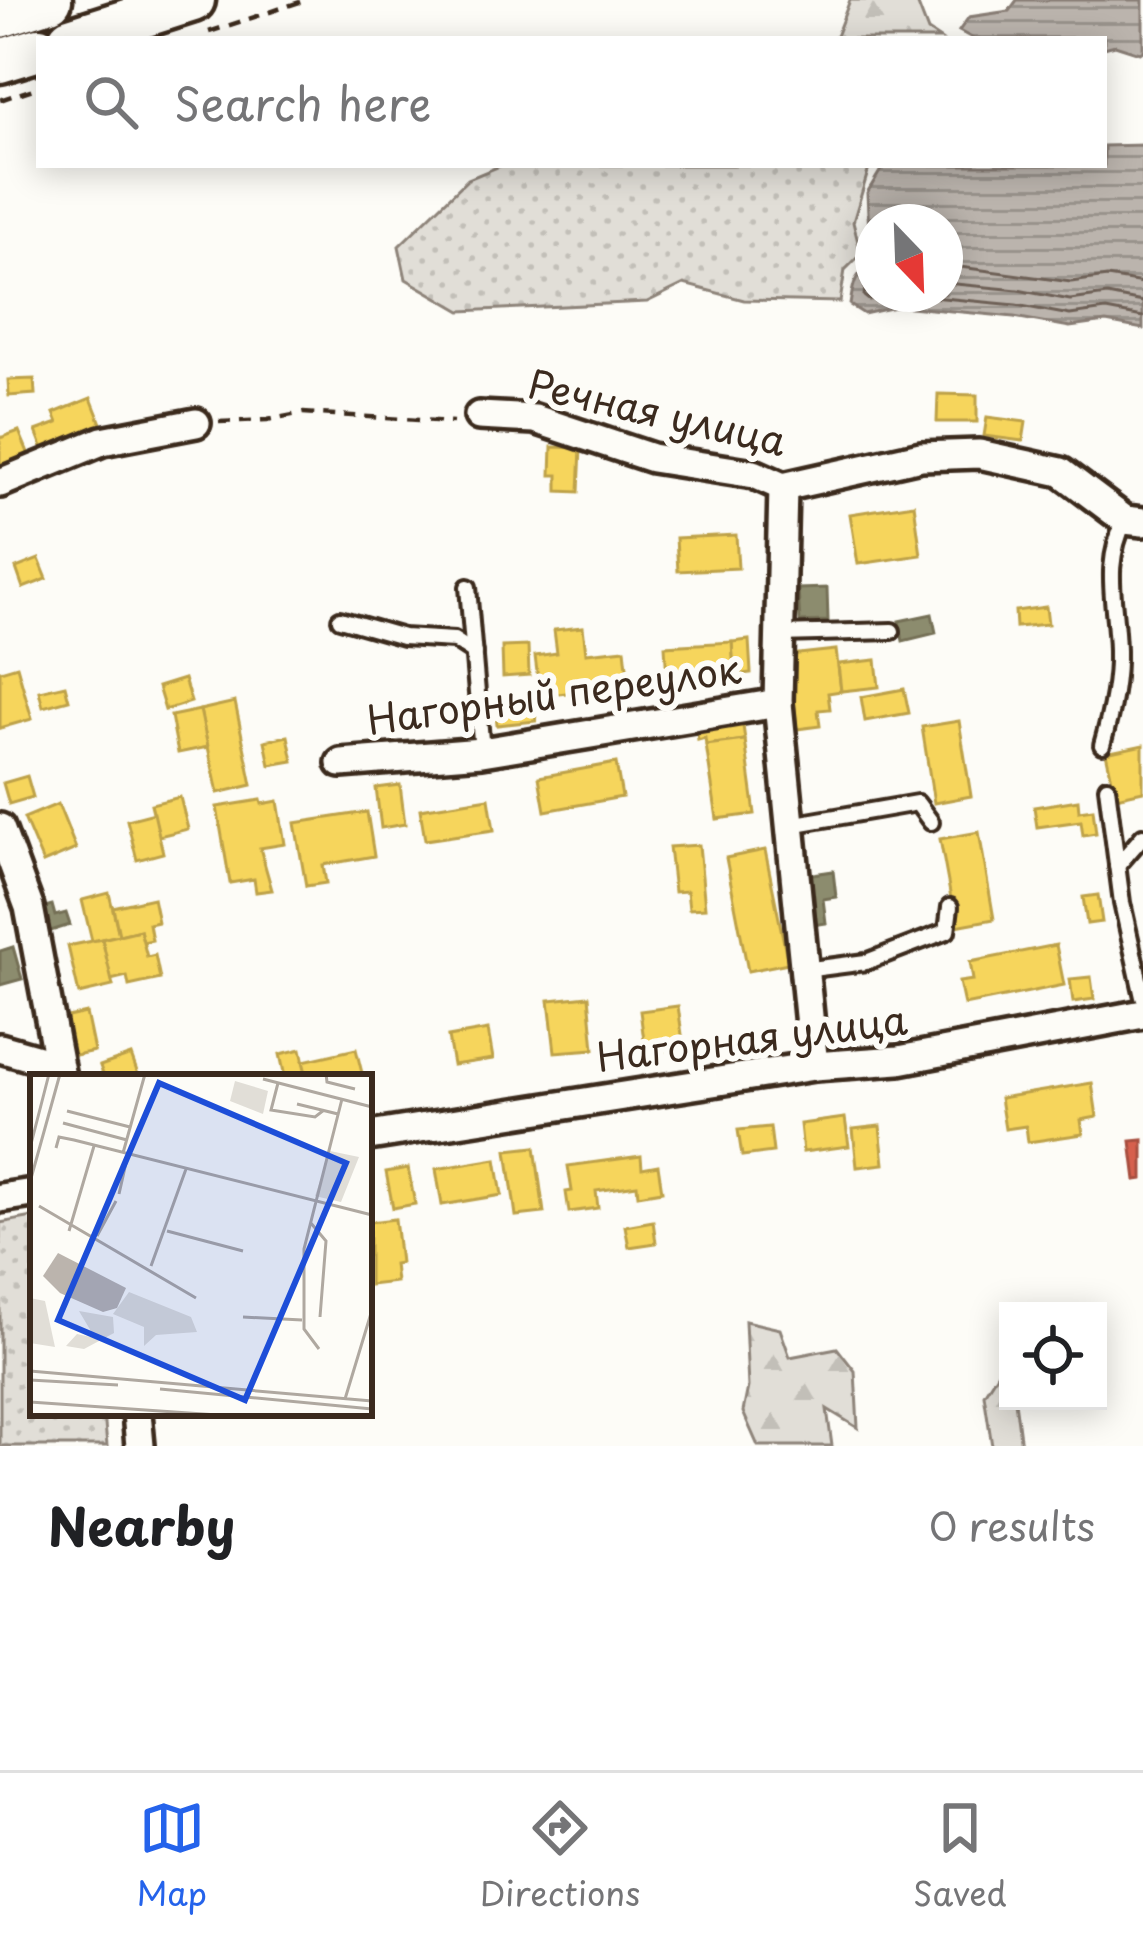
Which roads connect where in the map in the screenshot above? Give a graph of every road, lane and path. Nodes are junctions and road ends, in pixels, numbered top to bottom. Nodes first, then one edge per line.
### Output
1 (50, 0) edge
2 (307, 0) edge
3 (0, 16) edge
4 (200, 16) edge
5 (87, 36) edge
6 (36, 50) edge
7 (0, 61) edge
8 (36, 88) edge
9 (0, 100) edge
10 (479, 416) joint
11 (196, 423) joint
12 (0, 483) edge
13 (783, 487) junction
14 (1134, 521) edge
15 (468, 587) dead end
16 (340, 619) dead end
17 (892, 631) dead end
18 (780, 634) junction
19 (474, 653) junction
20 (778, 703) junction
21 (1102, 745) dead end
22 (482, 752) junction
23 (341, 763) dead end
24 (1107, 787) dead end
25 (931, 822) dead end
26 (790, 825) junction
27 (0, 827) edge
28 (1143, 836) edge
29 (1117, 866) junction
30 (950, 907) dead end
31 (804, 970) junction
32 (1143, 998) edge
33 (1143, 1014) edge
34 (0, 1048) edge
35 (814, 1066) junction
36 (59, 1071) edge
37 (372, 1136) edge
38 (30, 1193) edge
39 (0, 1198) edge

1 - 3 main road
2 - 4 path
4 - 5 main road
6 - 7 main road
8 - 9 path
10 - 11 path, Речная улица
10 - 13 street, Речная улица
11 - 12 street
13 - 14 street, Речная улица
13 - 18 street, Нагорный переулок
14 - 21 lane
15 - 19 lane
16 - 19 lane
17 - 18 lane
18 - 20 street, Нагорный переулок
19 - 22 lane
20 - 22 street, Нагорный переулок
20 - 26 street, Нагорный переулок
22 - 23 street, Нагорный переулок
24 - 29 lane
25 - 26 lane
26 - 31 street, Нагорный переулок
27 - 36 street
28 - 29 lane
29 - 32 lane
30 - 31 lane
31 - 35 street, Нагорный переулок
33 - 35 street, Нагорная улица
34 - 36 street
35 - 37 street, Нагорная улица
38 - 39 street

